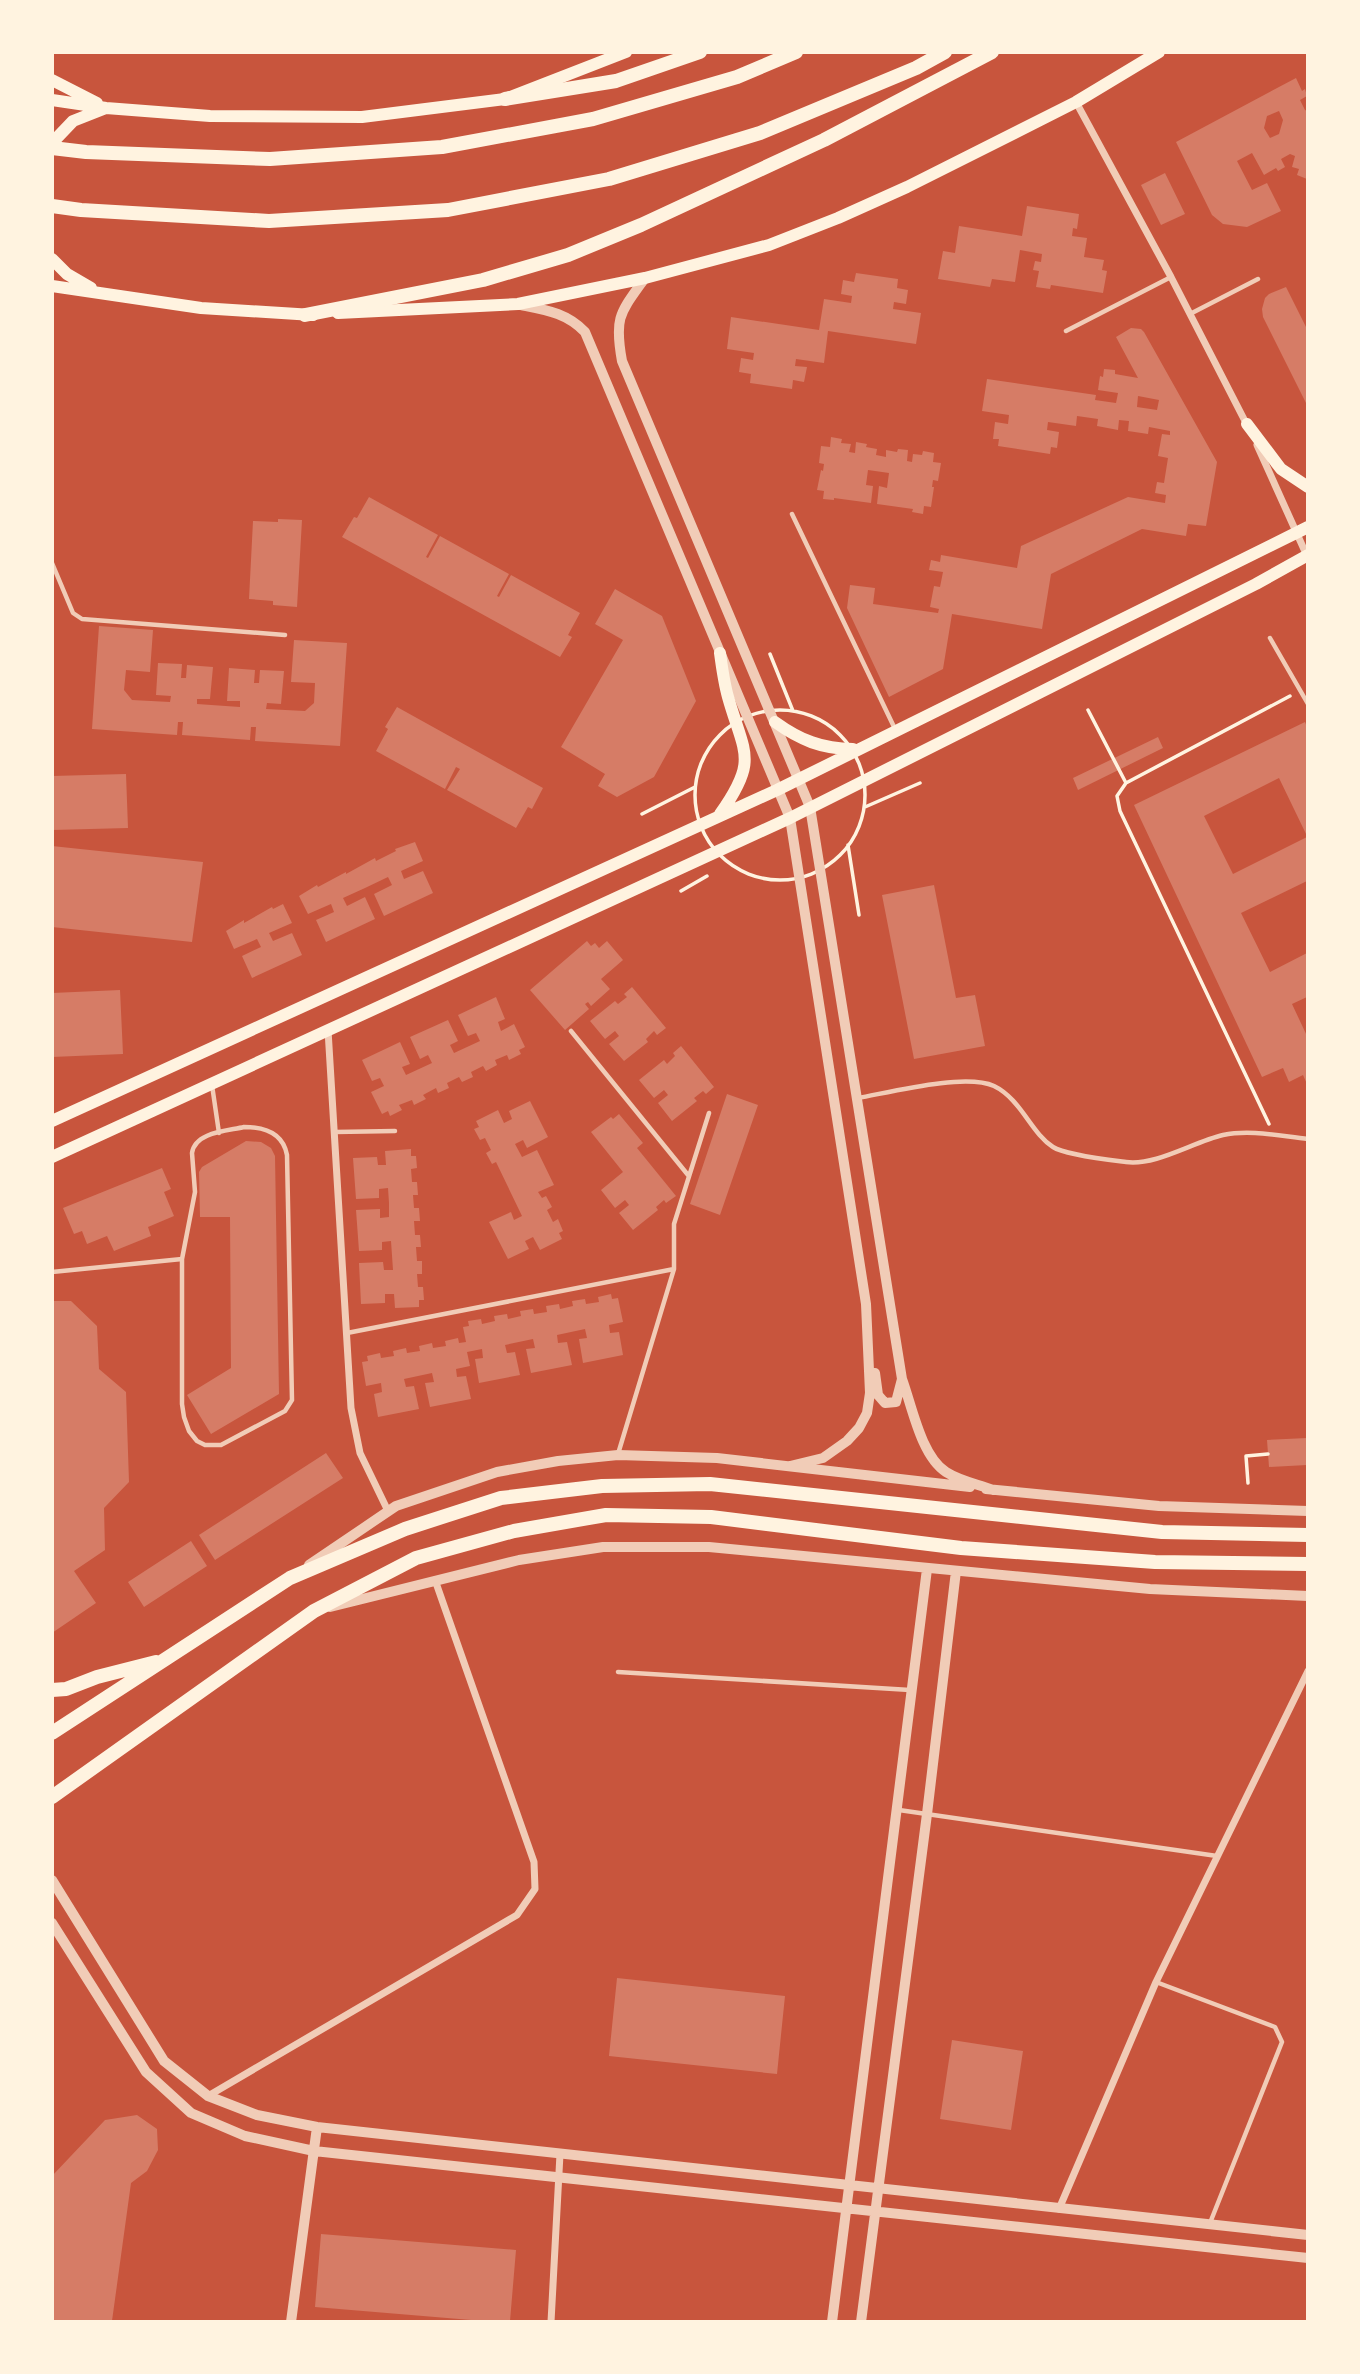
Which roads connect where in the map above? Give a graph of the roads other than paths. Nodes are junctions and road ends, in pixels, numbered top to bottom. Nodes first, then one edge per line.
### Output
1 (626, 52) edge
2 (700, 52) edge
3 (796, 52) edge
4 (945, 52) edge
5 (992, 52) edge
6 (1158, 52) edge
7 (52, 80) edge
8 (505, 99) junction
9 (52, 100) edge
10 (1076, 102) junction
11 (106, 108) junction
12 (52, 145) edge
13 (52, 206) edge
14 (52, 259) edge
15 (1171, 277) junction
16 (645, 278) junction
17 (1258, 279) dead end
18 (52, 286) edge
19 (100, 293) junction
20 (518, 304) junction
21 (1190, 314) junction
22 (304, 315) junction
23 (1066, 331) dead end
24 (1247, 424) junction
25 (1307, 487) edge
26 (792, 514) dead end
27 (1303, 530) edge
28 (1307, 556) edge
29 (52, 563) edge
30 (285, 635) dead end
31 (1270, 638) dead end
32 (720, 653) junction
33 (1307, 704) edge
34 (775, 722) junction
35 (895, 730) junction
36 (857, 749) junction
37 (798, 779) junction
38 (777, 790) junction
39 (810, 807) junction
40 (719, 817) junction
41 (790, 818) junction
42 (328, 1030) junction
43 (571, 1031) dead end
44 (212, 1083) junction
45 (858, 1098) junction
46 (709, 1112) dead end
47 (52, 1121) edge
48 (395, 1131) dead end
49 (335, 1132) junction
50 (219, 1133) junction
51 (1307, 1139) edge
52 (52, 1157) edge
53 (689, 1175) junction
54 (182, 1259) junction
55 (674, 1269) junction
56 (52, 1272) edge
57 (866, 1304) junction
58 (347, 1333) junction
59 (902, 1378) junction
60 (618, 1455) junction
61 (790, 1466) junction
62 (993, 1490) junction
63 (388, 1511) junction
64 (1307, 1511) edge
65 (1307, 1535) edge
66 (1307, 1564) edge
67 (927, 1569) junction
68 (956, 1571) junction
69 (290, 1578) junction
70 (435, 1580) junction
71 (1307, 1596) edge
72 (314, 1611) junction
73 (168, 1659) junction
74 (1307, 1671) edge
75 (618, 1672) dead end
76 (52, 1690) edge
77 (911, 1690) junction
78 (52, 1733) edge
79 (52, 1797) edge
80 (896, 1810) junction
81 (927, 1814) junction
82 (1217, 1856) junction
83 (52, 1880) edge
84 (52, 1923) edge
85 (1156, 1982) junction
86 (208, 2096) junction
87 (317, 2127) junction
88 (314, 2151) junction
89 (559, 2154) junction
90 (558, 2177) junction
91 (849, 2186) junction
92 (878, 2189) junction
93 (846, 2208) junction
94 (1059, 2209) junction
95 (875, 2211) junction
96 (1209, 2224) junction
97 (1307, 2235) edge
98 (1307, 2258) edge
99 (291, 2322) edge
100 (551, 2322) edge
101 (832, 2322) edge
102 (861, 2322) edge

1 - 8 main road
2 - 8 main road
3 - 12 main road
4 - 13 main road
5 - 22 main road
6 - 10 main road
7 - 11 main road
8 - 11 main road
9 - 11 main road
10 - 15 street
10 - 16 main road
11 - 12 main road
14 - 19 main road
15 - 21 street
15 - 23 lane
16 - 20 main road
16 - 34 street
17 - 21 lane
18 - 19 main road
19 - 22 main road
20 - 22 main road
20 - 32 street
21 - 24 street
24 - 25 main road
24 - 27 street
26 - 35 lane
27 - 28 street
27 - 35 main road
28 - 39 main road
29 - 30 lane
31 - 33 lane
32 - 38 street
32 - 40 main road
34 - 36 main road
34 - 37 street
35 - 36 main road
36 - 37 main road
37 - 38 main road
37 - 39 street
38 - 40 main road
38 - 41 street
39 - 41 main road
39 - 45 street
40 - 47 main road
41 - 42 main road
41 - 57 street
42 - 44 main road
42 - 49 street
43 - 53 lane
44 - 50 lane
44 - 52 main road
45 - 51 lane
45 - 59 street
46 - 53 lane
48 - 49 lane
49 - 58 street
50 - 54 lane
50 - 54 lane
53 - 55 lane
54 - 56 lane
55 - 58 lane
55 - 60 lane
57 - 59 street
57 - 61 street
58 - 63 street
59 - 62 street
60 - 61 street
60 - 63 street
61 - 62 street
62 - 64 street
63 - 69 street
65 - 69 main road
66 - 72 main road
67 - 68 street
67 - 70 street
67 - 77 street
68 - 71 street
68 - 81 street
69 - 73 main road
70 - 72 street
70 - 86 street
72 - 79 main road
73 - 76 main road
73 - 78 main road
74 - 82 street
75 - 77 lane
77 - 80 street
80 - 81 lane
80 - 91 street
81 - 82 lane
81 - 92 street
82 - 85 street
83 - 86 street
84 - 88 street
85 - 94 street
85 - 96 lane
86 - 87 street
87 - 88 street
87 - 89 street
88 - 90 street
88 - 99 street
89 - 90 street
89 - 91 street
90 - 93 street
90 - 100 street
91 - 92 street
91 - 93 street
92 - 94 street
92 - 95 street
93 - 95 street
93 - 101 street
94 - 96 street
95 - 98 street
95 - 102 street
96 - 97 street

